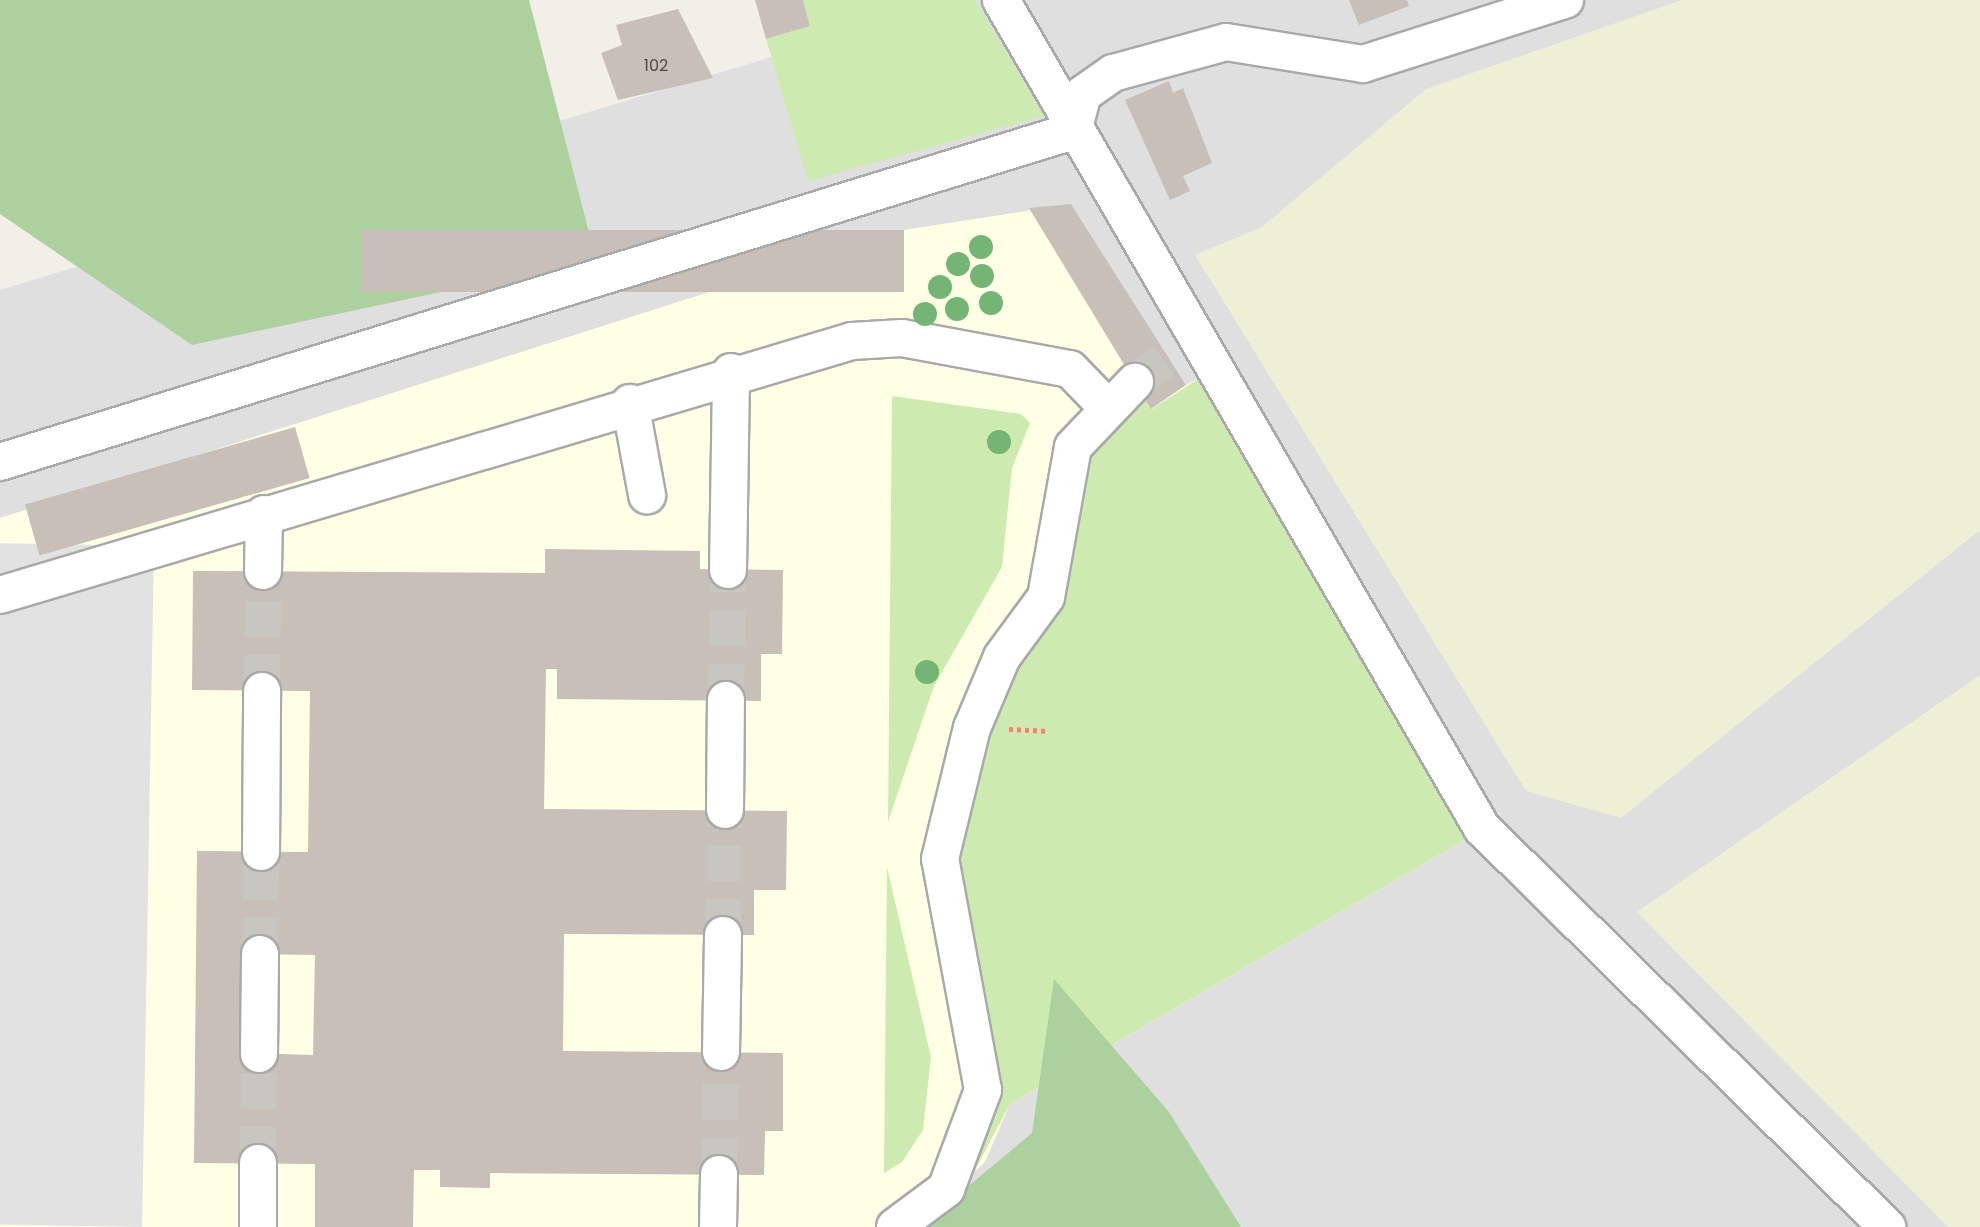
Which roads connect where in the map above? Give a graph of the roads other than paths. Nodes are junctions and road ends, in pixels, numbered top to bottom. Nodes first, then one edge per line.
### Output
1 (1001, 0) edge
2 (1565, 0) edge
3 (1073, 131) junction
4 (731, 372) junction
5 (1135, 382) tunnel mouth
6 (630, 403) junction
7 (1106, 406) junction
8 (0, 462) edge
9 (647, 495) dead end
10 (264, 514) junction
11 (728, 570) tunnel mouth
12 (263, 571) tunnel mouth
13 (0, 595) edge
14 (262, 691) tunnel mouth
15 (726, 700) tunnel mouth
16 (725, 810) tunnel mouth
17 (261, 852) tunnel mouth
18 (723, 935) tunnel mouth
19 (260, 954) tunnel mouth
20 (721, 1052) tunnel mouth
21 (259, 1054) tunnel mouth
22 (258, 1163) tunnel mouth
23 (719, 1174) tunnel mouth
24 (258, 1227) edge
25 (718, 1227) edge
26 (895, 1227) edge
27 (1887, 1227) edge

1 - 3 street
2 - 3 street
3 - 8 street
3 - 27 street
4 - 6 street
4 - 7 street
4 - 11 street
5 - 7 street
6 - 9 street
6 - 10 street
7 - 26 street
10 - 12 street
10 - 13 street
14 - 17 street
15 - 16 street
18 - 20 street
19 - 21 street
22 - 24 street
23 - 25 street

